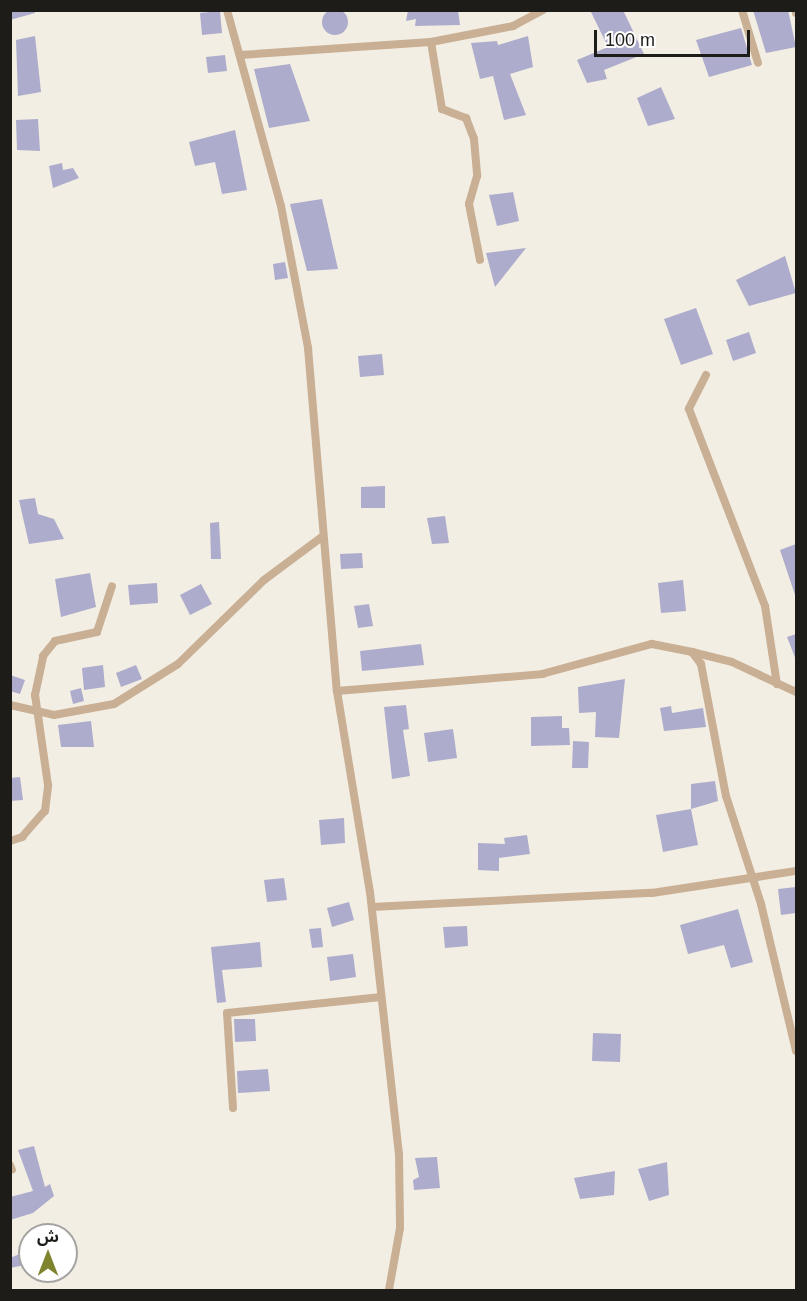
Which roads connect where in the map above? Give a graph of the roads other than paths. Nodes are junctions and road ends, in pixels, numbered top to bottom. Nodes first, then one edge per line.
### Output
1 (227, 10) edge
2 (543, 10) edge
3 (742, 10) edge
4 (431, 42) junction
5 (240, 55) junction
6 (758, 63) dead end
7 (480, 260) dead end
8 (706, 375) dead end
9 (322, 537) junction
10 (112, 586) dead end
11 (692, 652) junction
12 (777, 684) junction
13 (337, 691) junction
14 (796, 692) edge
15 (10, 705) edge
16 (40, 708) junction
17 (10, 841) edge
18 (796, 871) edge
19 (752, 876) junction
20 (372, 907) junction
21 (381, 997) junction
22 (796, 1051) edge
23 (233, 1108) dead end
24 (389, 1290) edge

1 - 5 street
2 - 4 street
3 - 6 street
4 - 5 street
4 - 7 street
5 - 9 street
8 - 12 street
9 - 13 street
9 - 16 street
10 - 16 street
11 - 12 street
11 - 13 street
11 - 19 street
12 - 14 street
13 - 20 street
15 - 16 street
16 - 17 street
18 - 19 street
19 - 20 street
19 - 22 street
20 - 21 street
21 - 23 street
21 - 24 street

